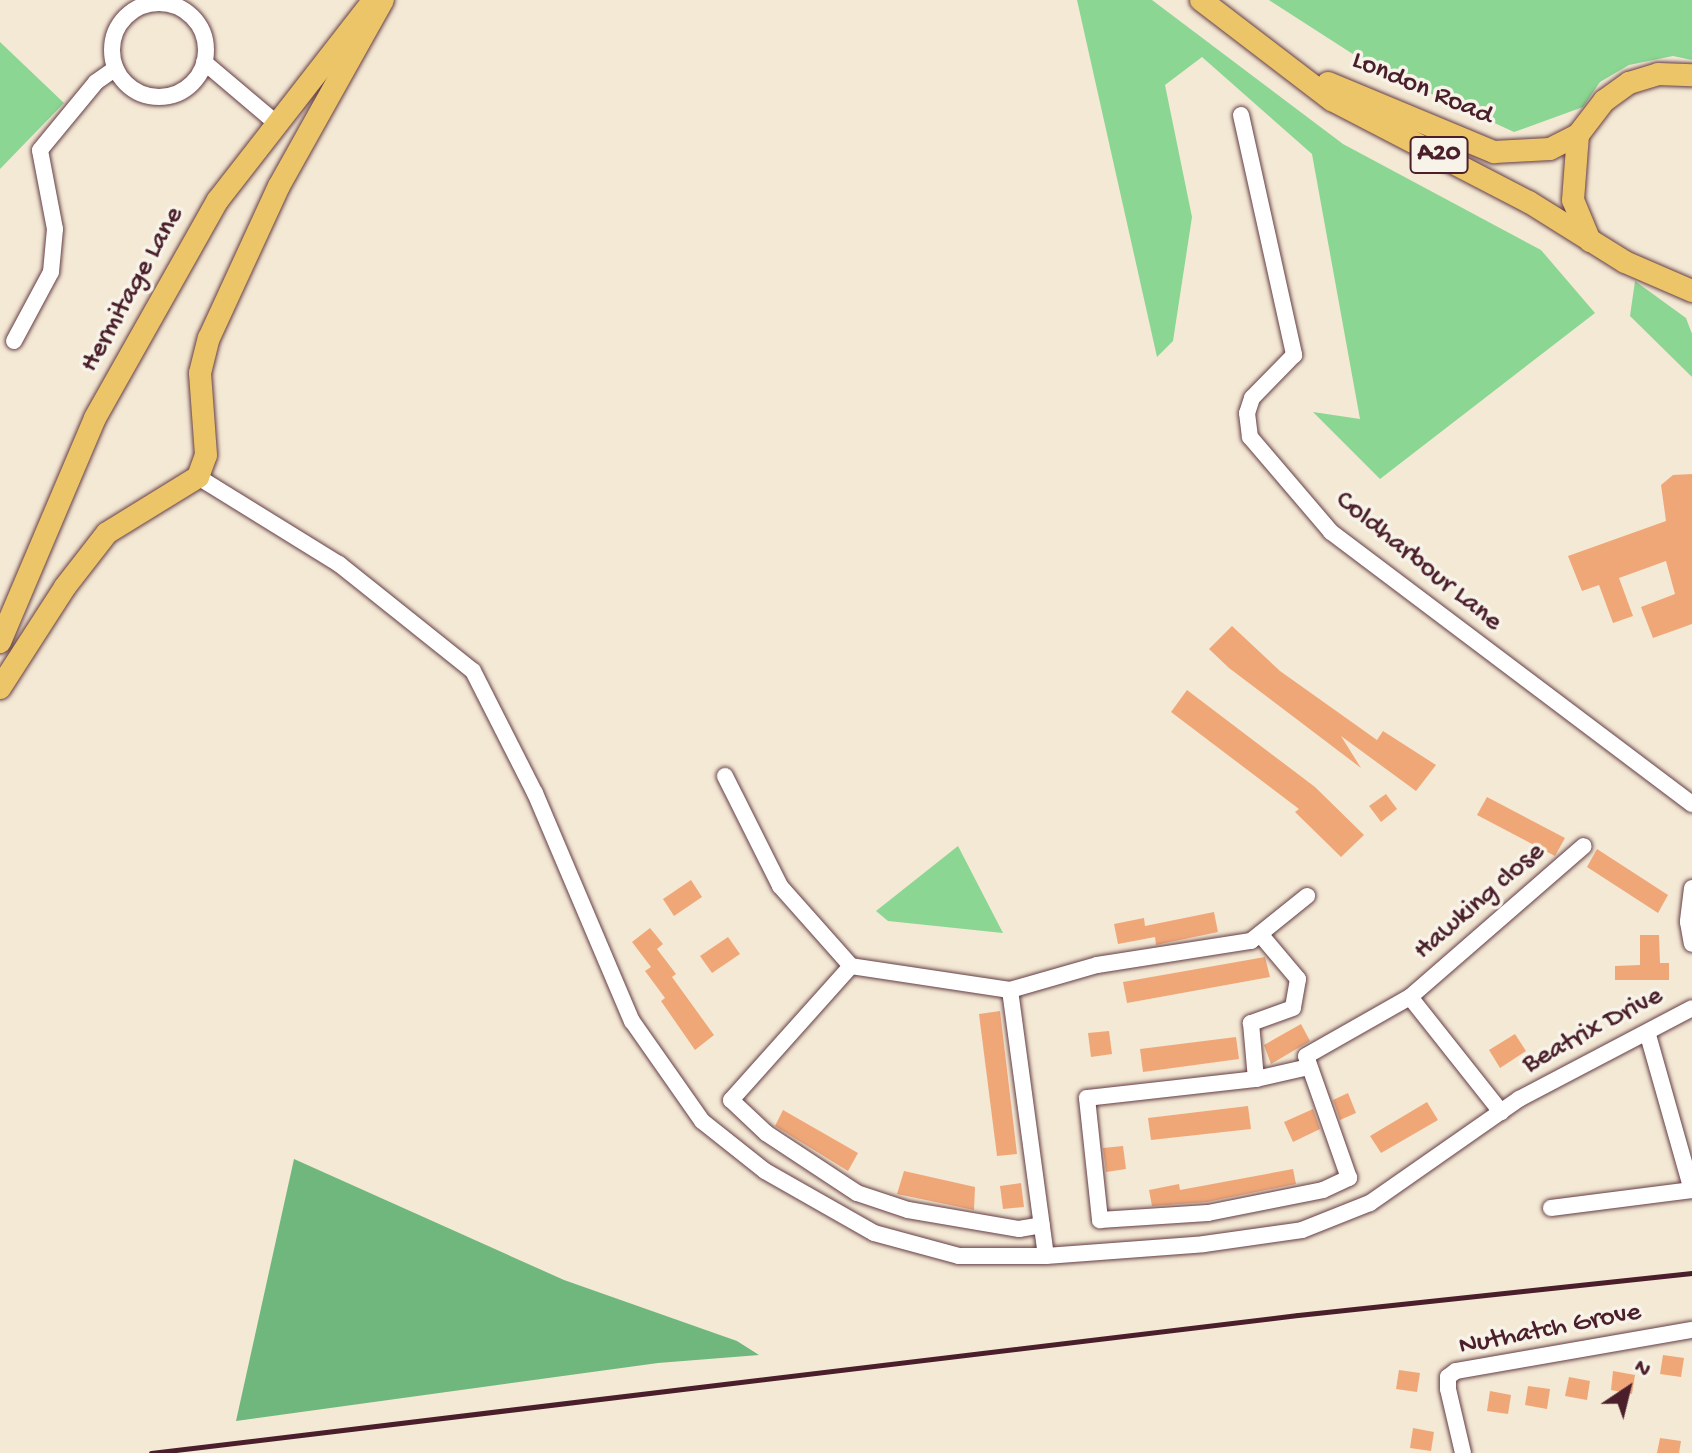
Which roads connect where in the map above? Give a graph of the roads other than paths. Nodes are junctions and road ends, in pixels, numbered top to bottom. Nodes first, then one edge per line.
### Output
1 (374, 0) edge
2 (383, 0) edge
3 (1201, 0) edge
4 (189, 5) edge
5 (204, 62) junction
6 (1290, 67) junction
7 (116, 68) junction
8 (1692, 75) edge
9 (1241, 115) dead end
10 (275, 122) junction
11 (1578, 135) junction
12 (1590, 242) junction
13 (1687, 283) edge
14 (14, 341) dead end
15 (198, 477) junction
16 (6, 608) edge
17 (0, 642) edge
18 (0, 688) edge
19 (725, 776) dead end
20 (1692, 804) edge
21 (1584, 846) dead end
22 (1692, 888) edge
23 (1307, 896) dead end
24 (1260, 934) junction
25 (1692, 944) edge
26 (851, 966) junction
27 (1010, 990) junction
28 (1410, 997) junction
29 (1692, 1008) edge
30 (1648, 1035) junction
31 (1308, 1062) junction
32 (1256, 1079) junction
33 (1501, 1112) junction
34 (1692, 1190) edge
35 (1551, 1208) dead end
36 (1042, 1225) junction
37 (1046, 1256) junction
38 (1692, 1330) edge
39 (1463, 1453) edge

1 - 10 main road, Hermitage Lane
2 - 15 main road
3 - 6 main road, London Road / A20
4 - 5 street
4 - 7 street
5 - 7 street
5 - 10 street
6 - 11 main road, London Road / A20
6 - 12 main road, London Road / A20
7 - 14 street
8 - 11 main road
9 - 20 street, Coldharbour Lane
10 - 16 main road, Hermitage Lane
11 - 12 main road
12 - 13 main road, London Road
15 - 18 main road
15 - 37 street, Beatrix Drive
16 - 17 main road, Hermitage Lane
19 - 26 street
21 - 28 street, Hawking close
22 - 25 street
23 - 24 street
24 - 27 street
24 - 32 street
26 - 27 street
26 - 36 street
27 - 36 street
28 - 31 street, Hawking close
28 - 33 street
29 - 30 street, Beatrix Drive
30 - 33 street, Beatrix Drive
30 - 34 street
31 - 32 street, Hawking close
31 - 32 street, Hawking close
33 - 37 street, Beatrix Drive
34 - 35 street
36 - 37 street
38 - 39 street, Nuthatch Grove

